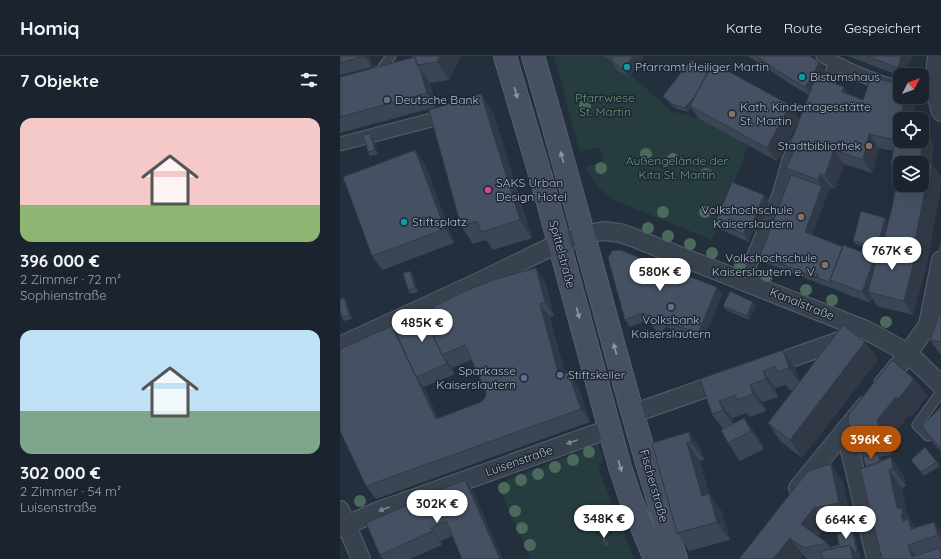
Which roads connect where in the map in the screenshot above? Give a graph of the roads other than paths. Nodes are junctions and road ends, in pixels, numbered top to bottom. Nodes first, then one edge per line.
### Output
1 (391, 56) edge
2 (505, 56) edge
3 (533, 56) edge
4 (823, 56) edge
5 (937, 56) edge
6 (836, 64) junction
7 (367, 74) edge
8 (893, 86) edge
9 (933, 101) edge
10 (813, 111) edge
11 (439, 118) edge
12 (806, 125) edge
13 (340, 144) edge
14 (583, 235) junction
15 (558, 243) junction
16 (941, 260) edge
17 (743, 281) junction
18 (938, 297) edge
19 (866, 330) junction
20 (340, 346) edge
21 (908, 353) junction
22 (941, 385) edge
23 (941, 392) edge
24 (632, 413) junction
25 (609, 429) junction
26 (845, 430) junction
27 (928, 436) edge
28 (786, 503) edge
29 (342, 521) edge
30 (361, 559) edge
31 (656, 559) edge
32 (676, 559) edge
33 (876, 559) edge

1 - 7 lane
2 -> 15 main road, Spittelstraße
14 -> 3 main road, Spittelstraße
4 - 6 street
5 - 9 street
6 - 8 street
6 - 10 street
11 - 13 street
12 - 17 street
14 - 15 street, Kanalstraße
14 - 17 street, Kanalstraße
24 -> 14 main road, Spittelstraße
15 - 20 street
15 -> 25 main road, Spittelstraße
16 - 18 street
17 - 19 street, Kanalstraße
18 - 21 street
19 - 21 street, Kanalstraße
19 - 24 street
21 - 22 street, Kanalstraße
21 - 26 street
23 - 27 lane
24 - 32 main road, Fischerstraße
25 -> 29 street, Luisenstraße
25 -> 31 main road, Fischerstraße
26 - 28 street
26 - 33 street
29 - 30 street

